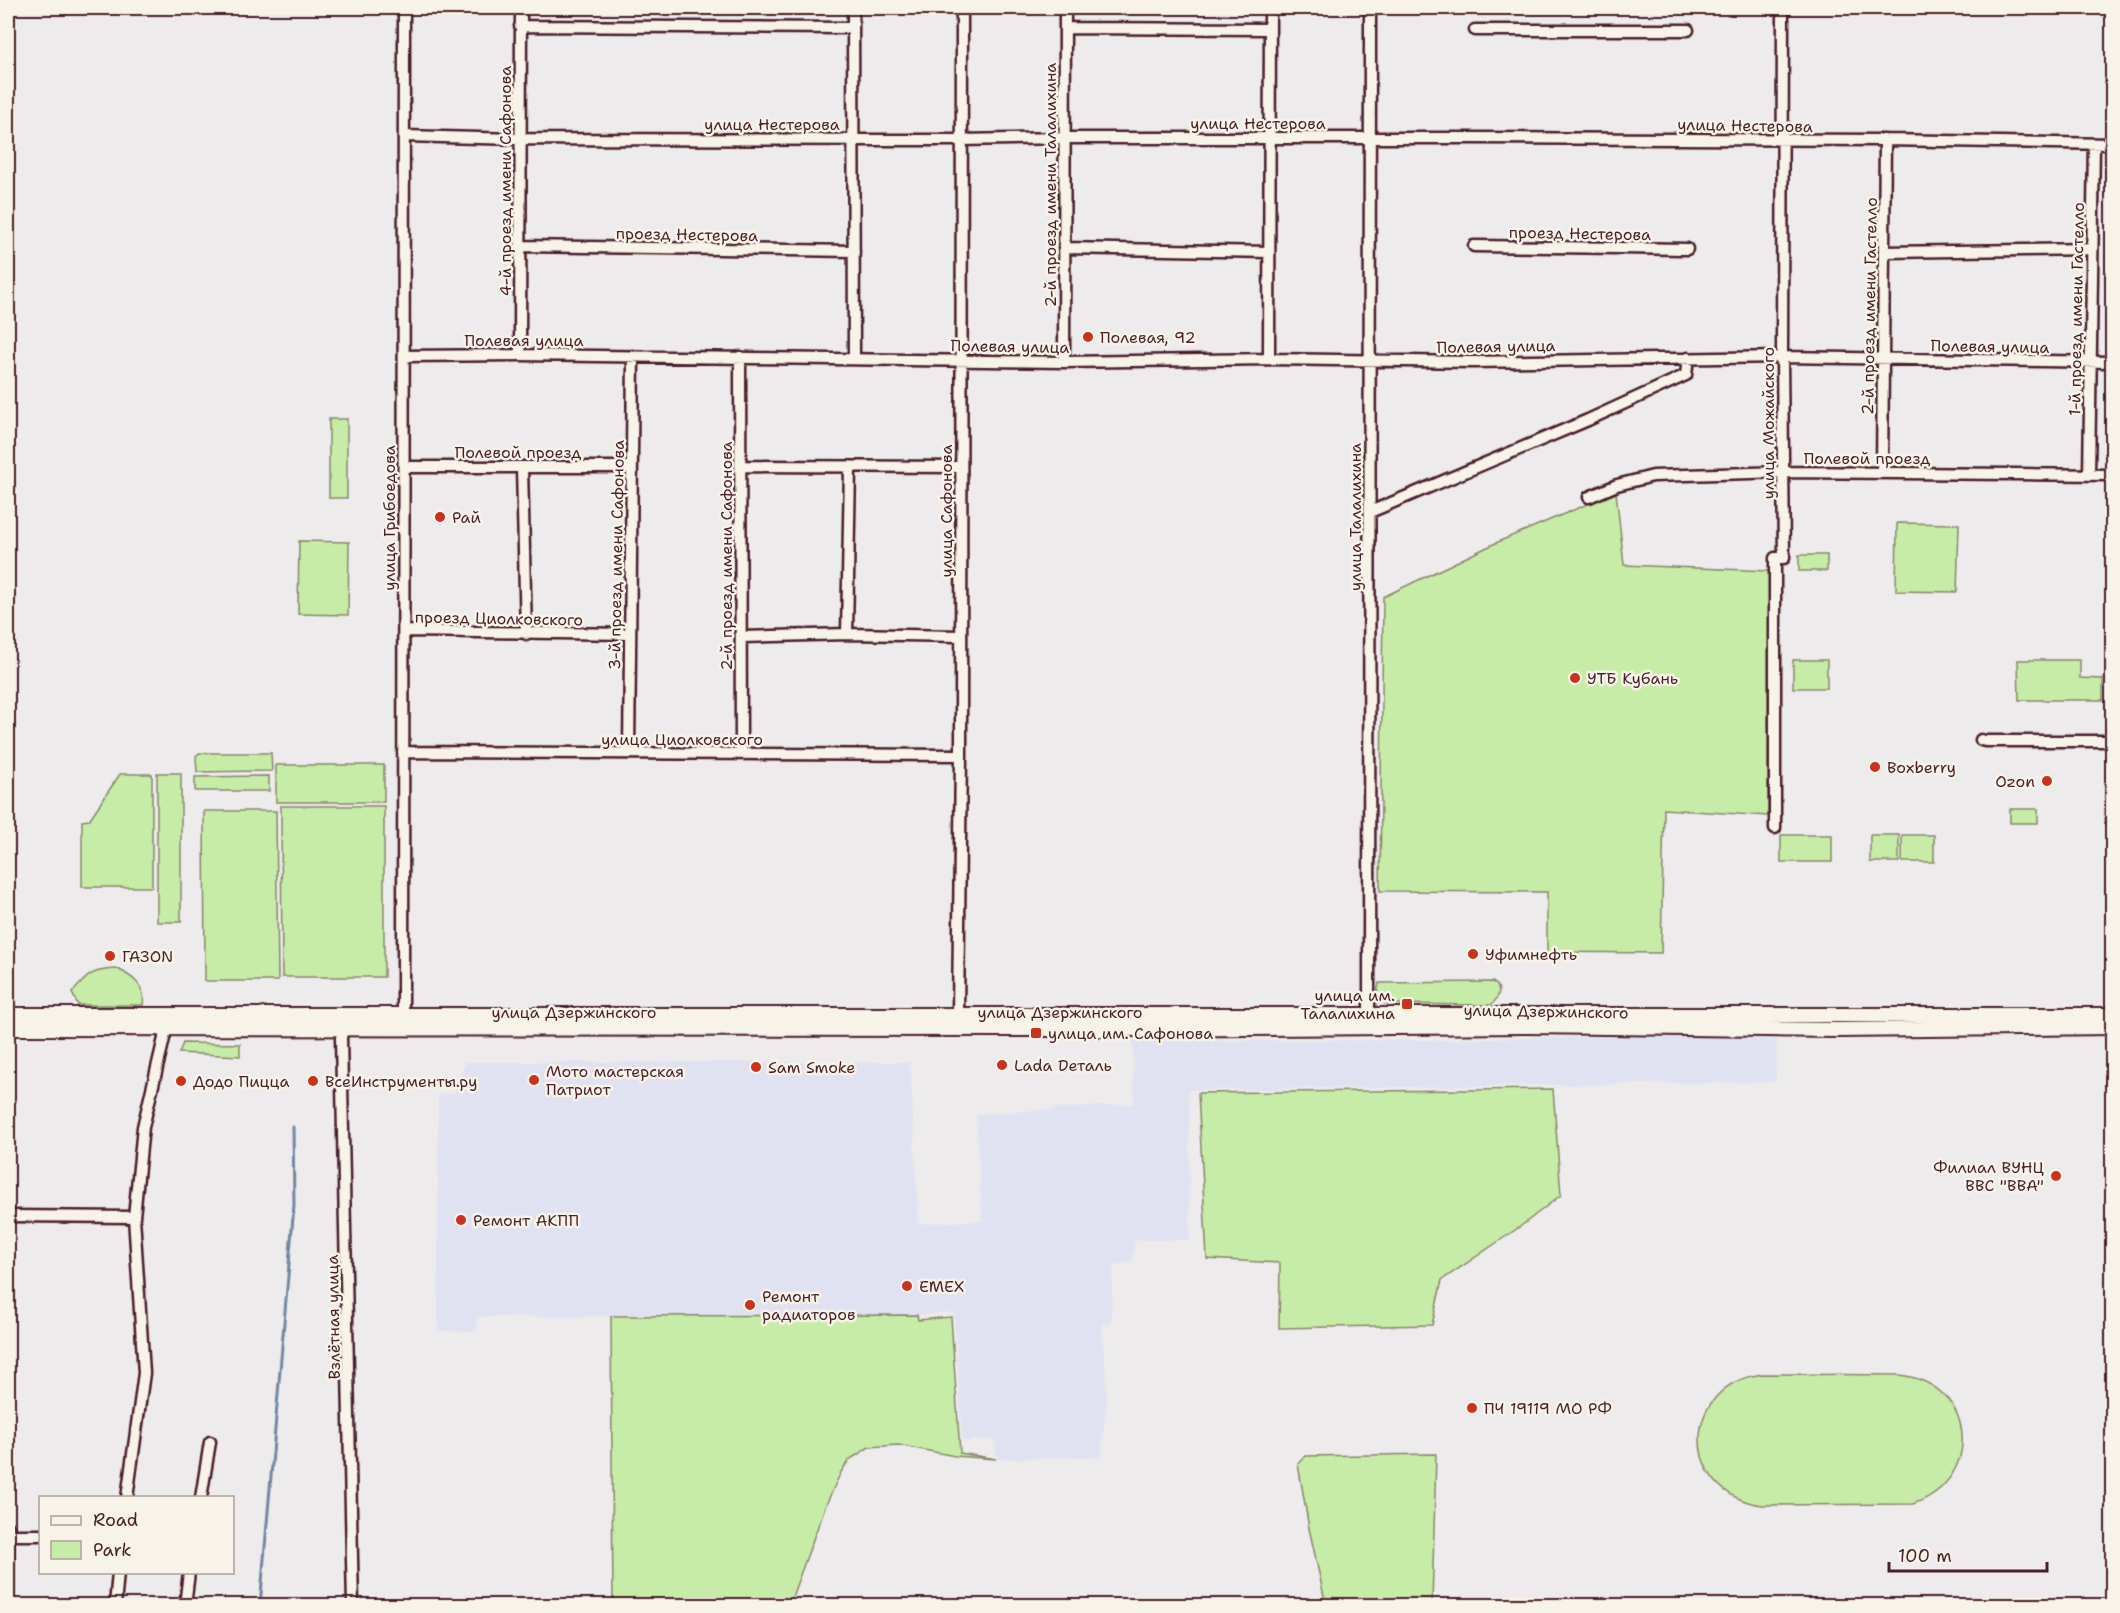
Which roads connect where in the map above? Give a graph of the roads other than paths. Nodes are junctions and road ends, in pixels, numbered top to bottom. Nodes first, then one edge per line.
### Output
1 (404, 8) edge
2 (520, 8) edge
3 (853, 8) edge
4 (962, 8) edge
5 (1065, 8) edge
6 (1270, 8) edge
7 (1370, 8) edge
8 (1783, 8) edge
9 (520, 26) junction
10 (853, 28) junction
11 (1065, 28) junction
12 (1270, 28) junction
13 (1475, 30) dead end
14 (1688, 30) dead end
15 (404, 136) junction
16 (1065, 138) junction
17 (1370, 138) junction
18 (520, 139) junction
19 (853, 139) junction
20 (1269, 139) junction
21 (962, 140) junction
22 (1885, 140) junction
23 (1784, 141) junction
24 (2094, 144) junction
25 (2112, 144) edge
26 (520, 246) junction
27 (1474, 246) dead end
28 (1065, 248) junction
29 (1687, 249) dead end
30 (2092, 249) junction
31 (854, 251) junction
32 (1269, 252) junction
33 (1884, 252) junction
34 (520, 355) junction
35 (404, 356) junction
36 (633, 356) junction
37 (740, 357) junction
38 (1782, 357) junction
39 (1688, 358) junction
40 (854, 359) junction
41 (1269, 359) junction
42 (1883, 359) junction
43 (961, 361) junction
44 (1370, 361) junction
45 (1064, 362) junction
46 (2091, 362) junction
47 (2112, 362) edge
48 (740, 466) junction
49 (404, 467) junction
50 (522, 467) junction
51 (632, 467) junction
52 (961, 467) junction
53 (850, 468) junction
54 (1783, 472) junction
55 (1882, 473) junction
56 (2089, 475) junction
57 (2112, 475) edge
58 (1589, 497) dead end
59 (1370, 512) junction
60 (404, 632) junction
61 (525, 634) junction
62 (630, 634) junction
63 (847, 634) junction
64 (960, 636) junction
65 (741, 637) junction
66 (1981, 740) dead end
67 (2112, 741) edge
68 (404, 752) junction
69 (629, 753) junction
70 (741, 754) junction
71 (961, 755) junction
72 (1775, 828) dead end
73 (958, 1014) junction
74 (8, 1015) edge
75 (2112, 1015) edge
76 (1370, 1021) junction
77 (403, 1022) junction
78 (2112, 1026) edge
79 (8, 1028) edge
80 (343, 1029) junction
81 (166, 1030) junction
82 (8, 1216) edge
83 (134, 1217) junction
84 (210, 1442) dead end
85 (127, 1496) edge
86 (201, 1496) edge
87 (8, 1527) edge
88 (8, 1535) edge
89 (39, 1535) edge
90 (118, 1574) edge
91 (189, 1574) edge
92 (8, 1605) edge
93 (115, 1605) edge
94 (185, 1605) edge
95 (353, 1605) edge

1 - 15 street, улица Грибоедова
2 - 9 street, 4-й проезд имени Сафонова
3 - 10 street
4 - 21 street, улица Сафонова
5 - 11 street, 2-й проезд имени Талалихина
6 - 12 street
7 - 17 street, улица Талалихина
8 - 23 street, улица Можайского
9 - 10 street
9 - 18 street, 4-й проезд имени Сафонова
10 - 19 street
11 - 12 street
11 - 16 street, 2-й проезд имени Талалихина
12 - 20 street
13 - 14 street
15 - 18 street, улица Нестерова
15 - 35 street, улица Грибоедова
16 - 20 street, улица Нестерова
16 - 21 street, улица Нестерова
16 - 28 street, 2-й проезд имени Талалихина
17 - 20 street, улица Нестерова
17 - 23 street, улица Нестерова
17 - 44 street, улица Талалихина
18 - 19 street, улица Нестерова
18 - 26 street, 4-й проезд имени Сафонова
19 - 21 street, улица Нестерова
19 - 31 street
20 - 32 street
21 - 43 street, улица Сафонова
22 - 23 street, улица Нестерова
22 - 24 street, улица Нестерова
22 - 33 street, 2-й проезд имени Гастелло
23 - 38 street, улица Можайского
24 - 25 street, улица Нестерова
24 - 30 street, 1-й проезд имени Гастелло
26 - 31 street, проезд Нестерова
26 - 34 street, 4-й проезд имени Сафонова
27 - 29 street, проезд Нестерова
28 - 32 street
28 - 45 street, 2-й проезд имени Талалихина
30 - 33 street
30 - 46 street, 1-й проезд имени Гастелло
31 - 40 street
32 - 41 street
33 - 42 street, 2-й проезд имени Гастелло
34 - 35 street, Полевая улица
34 - 36 street, Полевая улица
35 - 49 street, улица Грибоедова
36 - 37 street, Полевая улица
36 - 51 street, 3-й проезд имени Сафонова
37 - 40 street, Полевая улица
37 - 48 street, 2-й проезд имени Сафонова
38 - 39 street, Полевая улица
38 - 42 street, Полевая улица
38 - 54 street, улица Можайского
39 - 44 street, Полевая улица
39 - 59 street
40 - 43 street, Полевая улица
41 - 44 street, Полевая улица
41 - 45 street, Полевая улица
42 - 46 street, Полевая улица
42 - 55 street, 2-й проезд имени Гастелло
43 - 45 street, Полевая улица
43 - 52 street, улица Сафонова
44 - 59 street, улица Талалихина
46 - 47 street, Полевая улица
46 - 56 street, 1-й проезд имени Гастелло
48 - 53 street
48 - 65 street, 2-й проезд имени Сафонова
49 - 50 street, Полевой проезд
49 - 60 street, улица Грибоедова
50 - 51 street, Полевой проезд
50 - 61 street
51 - 62 street, 3-й проезд имени Сафонова
52 - 53 street
52 - 64 street, улица Сафонова
53 - 63 street
54 - 55 street, Полевой проезд
54 - 58 street, Полевой проезд
54 - 72 street, улица Можайского
55 - 56 street, Полевой проезд
56 - 57 street, Полевой проезд
59 - 76 street, улица Талалихина
60 - 61 street, проезд Циолковского
60 - 68 street, улица Грибоедова
61 - 62 street, проезд Циолковского
62 - 69 street, 3-й проезд имени Сафонова
63 - 64 street
63 - 65 street
64 - 71 street, улица Сафонова
65 - 70 street, 2-й проезд имени Сафонова
66 - 67 street
68 - 69 street, улица Циолковского
68 - 77 street, улица Грибоедова
69 - 70 street, улица Циолковского
70 - 71 street, улица Циолковского
71 - 73 street, улица Сафонова
73 - 76 main road, улица Дзержинского
73 - 77 main road, улица Дзержинского
74 - 77 main road, улица Дзержинского
75 - 76 main road, улица Дзержинского
76 - 77 main road, улица Дзержинского
76 - 78 main road, улица Дзержинского
77 - 80 main road, улица Дзержинского
79 - 81 main road, улица Дзержинского
80 - 81 main road, улица Дзержинского
80 - 95 street, Взлётная улица
81 - 83 street
82 - 83 street
83 - 85 street
84 - 86 street
87 - 88 street
88 - 89 street
88 - 92 street
90 - 93 street
91 - 94 street

